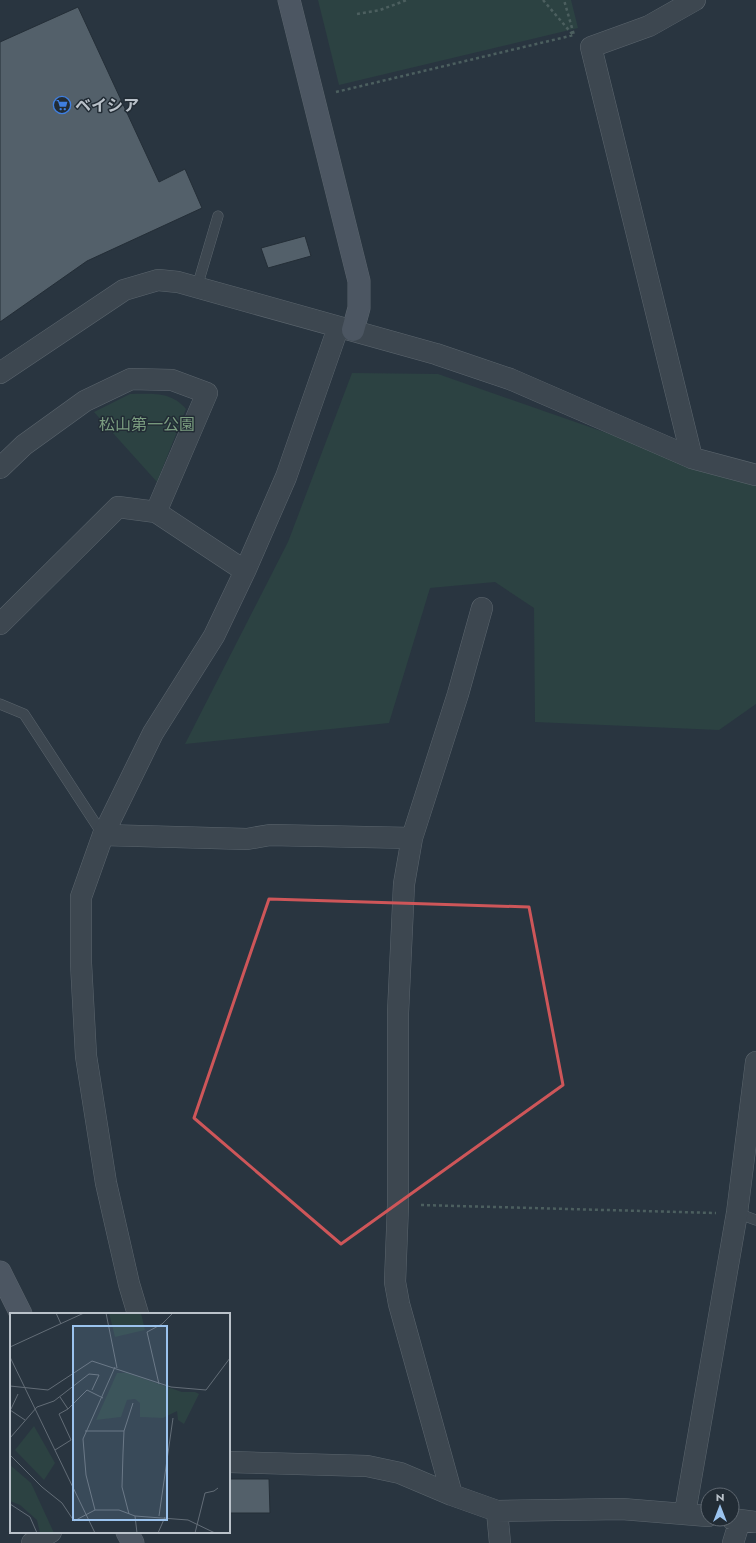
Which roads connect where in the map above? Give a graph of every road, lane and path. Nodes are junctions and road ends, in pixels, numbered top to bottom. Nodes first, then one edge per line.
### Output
1 (289, 0) edge
2 (407, 0) edge
3 (543, 0) edge
4 (564, 0) edge
5 (695, 0) edge
6 (357, 14) dead end
7 (574, 35) junction
8 (335, 92) dead end
9 (218, 216) dead end
10 (197, 288) junction
11 (346, 329) junction
12 (0, 373) edge
13 (692, 458) junction
14 (0, 468) edge
15 (756, 475) edge
16 (156, 512) junction
17 (245, 571) junction
18 (482, 608) dead end
19 (0, 624) edge
20 (0, 704) edge
21 (103, 835) junction
22 (412, 838) junction
23 (756, 1062) edge
24 (398, 1205) junction
25 (737, 1213) junction
26 (756, 1220) edge
27 (0, 1272) edge
28 (20, 1313) edge
29 (138, 1313) edge
30 (230, 1462) edge
31 (452, 1495) junction
32 (497, 1511) junction
33 (685, 1513) junction
34 (700, 1515) edge
35 (742, 1520) edge
36 (49, 1533) edge
37 (128, 1533) edge
38 (32, 1543) edge
39 (133, 1543) edge
40 (500, 1543) edge
41 (733, 1543) edge

1 - 11 street
2 - 6 path
3 - 7 path
4 - 7 path
5 - 13 street
7 - 8 path
9 - 10 lane
10 - 11 street
10 - 12 street
11 - 13 street
11 - 17 street
13 - 15 street
14 - 16 street
16 - 17 street
16 - 19 street
17 - 21 street
18 - 22 street
20 - 21 lane
21 - 22 street
21 - 29 street
22 - 24 street
23 - 25 street
24 - 25 path
24 - 31 street
25 - 26 lane
25 - 33 street
27 - 28 street
30 - 31 street
31 - 32 street
32 - 33 street
32 - 40 street
33 - 34 street
35 - 41 street
36 - 38 street
37 - 39 street

